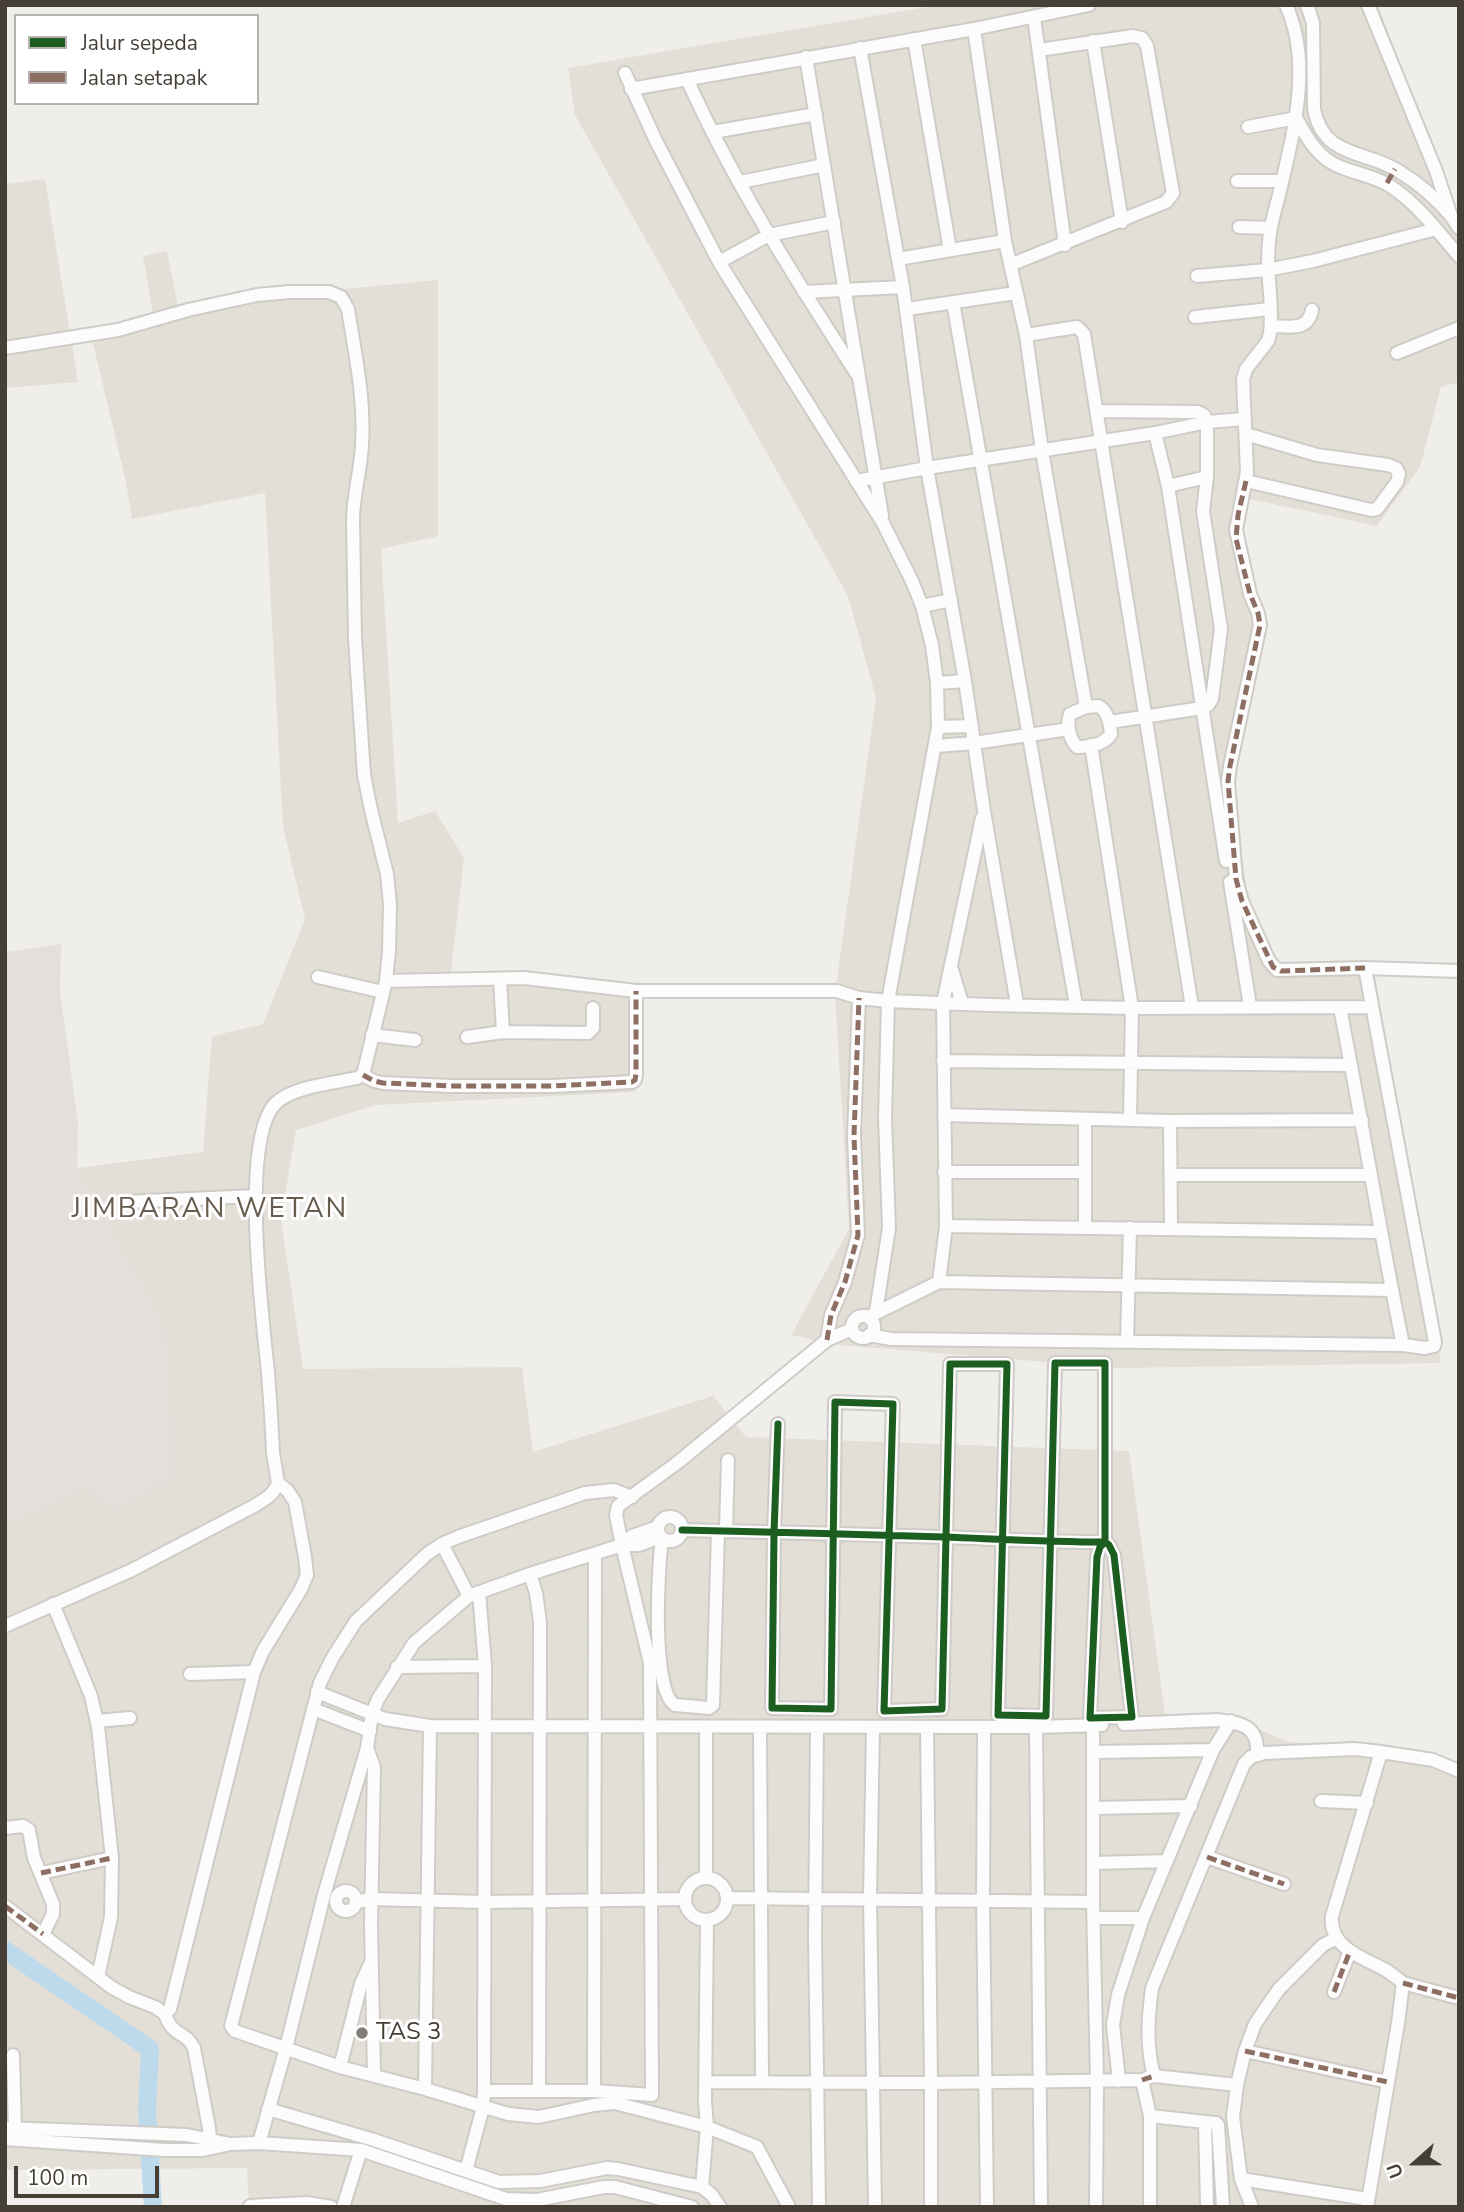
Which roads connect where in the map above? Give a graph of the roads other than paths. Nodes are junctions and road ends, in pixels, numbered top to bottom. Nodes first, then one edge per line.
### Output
1 (1089, 5) edge
2 (1286, 5) edge
3 (1307, 5) edge
4 (1368, 5) edge
5 (1034, 17) junction
6 (974, 29) junction
7 (914, 39) junction
8 (1093, 41) junction
9 (860, 48) junction
10 (1039, 50) junction
11 (806, 57) junction
12 (1307, 70) junction
13 (625, 73) dead end
14 (687, 79) junction
15 (631, 89) junction
16 (816, 114) junction
17 (1296, 118) junction
18 (1248, 127) dead end
19 (713, 132) junction
20 (824, 165) junction
21 (1391, 176) junction
22 (1237, 181) dead end
23 (1282, 181) junction
24 (741, 182) junction
25 (1451, 216) junction
26 (834, 222) junction
27 (1122, 222) junction
28 (1238, 227) dead end
29 (1271, 228) junction
30 (1459, 228) edge
31 (1436, 229) junction
32 (769, 235) junction
33 (1005, 241) junction
34 (1065, 245) junction
35 (950, 250) junction
36 (1459, 256) edge
37 (898, 258) junction
38 (719, 262) junction
39 (1010, 265) junction
40 (1267, 270) junction
41 (1197, 276) dead end
42 (904, 287) junction
43 (846, 289) junction
44 (804, 292) junction
45 (1016, 293) junction
46 (953, 302) junction
47 (906, 309) junction
48 (1270, 309) junction
49 (1312, 310) dead end
50 (1195, 317) dead end
51 (1271, 326) junction
52 (1459, 328) edge
53 (1026, 335) junction
54 (5, 348) edge
55 (1397, 353) dead end
56 (859, 378) junction
57 (1097, 411) junction
58 (1244, 419) junction
59 (1207, 422) junction
60 (1155, 433) junction
61 (1246, 434) junction
62 (1101, 441) junction
63 (1042, 452) junction
64 (980, 460) junction
65 (927, 468) junction
66 (1207, 477) junction
67 (876, 478) junction
68 (856, 481) junction
69 (1246, 481) junction
70 (1168, 486) junction
71 (883, 523) junction
72 (951, 600) junction
73 (922, 606) junction
74 (965, 681) junction
75 (937, 683) junction
76 (1086, 707) junction
77 (1202, 708) junction
78 (1145, 716) junction
79 (1110, 722) junction
80 (972, 726) junction
81 (938, 727) junction
82 (1069, 729) junction
83 (1027, 736) junction
84 (974, 743) junction
85 (936, 746) junction
86 (1091, 746) junction
87 (984, 811) junction
88 (951, 966) junction
89 (1365, 968) junction
90 (1459, 971) edge
91 (318, 977) dead end
92 (500, 979) junction
93 (384, 986) junction
94 (636, 991) junction
95 (855, 997) junction
96 (888, 1001) junction
97 (943, 1003) junction
98 (962, 1003) junction
99 (1017, 1004) junction
100 (1076, 1005) junction
101 (1250, 1006) junction
102 (1192, 1007) junction
103 (1372, 1007) junction
104 (593, 1008) dead end
105 (1132, 1008) junction
106 (1340, 1008) junction
107 (503, 1032) junction
108 (372, 1035) junction
109 (467, 1037) dead end
110 (415, 1040) dead end
111 (943, 1061) junction
112 (1130, 1063) junction
113 (1352, 1065) junction
114 (363, 1075) junction
115 (944, 1115) junction
116 (1130, 1118) junction
117 (1086, 1119) junction
118 (1362, 1120) junction
119 (1170, 1121) junction
120 (944, 1172) junction
121 (1085, 1172) junction
122 (1172, 1175) junction
123 (1371, 1175) junction
124 (255, 1196) junction
125 (124, 1202) dead end
126 (946, 1226) junction
127 (1085, 1228) junction
128 (1130, 1228) junction
129 (1171, 1230) junction
130 (1380, 1232) junction
131 (939, 1282) junction
132 (1128, 1286) junction
133 (1392, 1290) junction
134 (872, 1315) junction
135 (852, 1329) junction
136 (869, 1335) junction
137 (827, 1340) junction
138 (1128, 1342) junction
139 (1403, 1345) junction
140 (778, 1423) dead end
141 (728, 1460) dead end
142 (278, 1483) junction
143 (632, 1497) junction
144 (682, 1530) junction
145 (722, 1531) junction
146 (774, 1533) junction
147 (660, 1534) junction
148 (834, 1535) junction
149 (888, 1536) junction
150 (945, 1537) junction
151 (1002, 1540) junction
152 (1050, 1542) junction
153 (1105, 1542) junction
154 (442, 1544) junction
155 (622, 1545) junction
156 (595, 1555) junction
157 (530, 1574) junction
158 (474, 1594) junction
159 (53, 1604) junction
160 (5, 1626) edge
161 (397, 1667) junction
162 (485, 1667) junction
163 (254, 1672) junction
164 (190, 1674) dead end
165 (317, 1692) junction
166 (313, 1709) junction
167 (372, 1714) junction
168 (130, 1718) dead end
169 (97, 1721) junction
170 (1231, 1721) junction
171 (430, 1726) junction
172 (484, 1726) junction
173 (540, 1726) junction
174 (1093, 1726) junction
175 (595, 1727) junction
176 (651, 1727) junction
177 (706, 1727) junction
178 (760, 1727) junction
179 (817, 1727) junction
180 (873, 1727) junction
181 (927, 1727) junction
182 (984, 1727) junction
183 (1037, 1727) junction
184 (370, 1731) junction
185 (367, 1748) junction
186 (1213, 1750) junction
187 (1094, 1752) junction
188 (1381, 1752) junction
189 (1257, 1755) junction
190 (1459, 1772) edge
191 (1321, 1801) dead end
192 (1367, 1804) junction
193 (1191, 1805) junction
194 (1094, 1808) junction
195 (5, 1828) edge
196 (1207, 1857) junction
197 (112, 1858) junction
198 (1167, 1861) junction
199 (1094, 1863) junction
200 (41, 1873) junction
201 (706, 1878) junction
202 (1284, 1884) dead end
203 (330, 1897) junction
204 (727, 1898) junction
205 (760, 1898) junction
206 (870, 1898) junction
207 (371, 1899) junction
208 (650, 1899) junction
209 (685, 1899) junction
210 (815, 1899) junction
211 (929, 1900) junction
212 (540, 1901) junction
213 (594, 1901) junction
214 (983, 1901) junction
215 (1036, 1901) junction
216 (427, 1902) junction
217 (484, 1902) junction
218 (1093, 1902) junction
219 (5, 1906) edge
220 (1095, 1918) junction
221 (1143, 1918) junction
222 (707, 1921) junction
223 (43, 1934) junction
224 (1336, 1938) junction
225 (1350, 1951) junction
226 (372, 1962) junction
227 (98, 1977) junction
228 (1403, 1983) junction
229 (1334, 1992) dead end
230 (1459, 1998) edge
231 (167, 2018) junction
232 (286, 2048) junction
233 (1245, 2051) junction
234 (13, 2055) dead end
235 (340, 2067) junction
236 (374, 2075) junction
237 (1147, 2078) junction
238 (1097, 2081) junction
239 (1119, 2081) junction
240 (706, 2082) junction
241 (762, 2082) junction
242 (874, 2082) junction
243 (985, 2082) junction
244 (1039, 2082) junction
245 (1388, 2082) junction
246 (818, 2083) junction
247 (931, 2083) junction
248 (1237, 2085) junction
249 (425, 2089) junction
250 (484, 2091) junction
251 (539, 2091) junction
252 (594, 2091) junction
253 (652, 2095) junction
254 (483, 2107) junction
255 (651, 2111) junction
256 (267, 2112) junction
257 (1150, 2116) junction
258 (1205, 2122) junction
259 (707, 2127) junction
260 (10, 2128) edge
261 (54, 2136) junction
262 (5, 2139) edge
263 (136, 2141) junction
264 (259, 2143) junction
265 (209, 2144) junction
266 (361, 2150) junction
267 (466, 2171) junction
268 (1241, 2179) junction
269 (702, 2187) junction
270 (506, 2203) edge
271 (1367, 2203) edge
272 (284, 2205) edge
273 (250, 2206) edge
274 (331, 2207) edge
275 (343, 2207) edge
276 (692, 2207) edge
277 (720, 2207) edge
278 (789, 2207) edge
279 (819, 2207) edge
280 (875, 2207) edge
281 (931, 2207) edge
282 (987, 2207) edge
283 (1041, 2207) edge
284 (1096, 2207) edge
285 (1150, 2207) edge
286 (1207, 2207) edge
287 (1223, 2207) edge
288 (1252, 2207) edge

1 - 5 street
2 - 12 street
3 - 12 street
4 - 25 street
5 - 6 street
5 - 10 street
6 - 7 street
6 - 33 street
7 - 9 street
7 - 35 street
8 - 10 street
8 - 27 street
8 - 27 street
9 - 11 street
9 - 37 street
10 - 34 street
11 - 14 street
11 - 16 street
12 - 17 street
12 - 21 street
13 - 15 street
14 - 15 street
14 - 19 street
15 - 38 street
16 - 19 street
16 - 20 street
17 - 18 street
17 - 21 street
17 - 23 street
19 - 24 street
20 - 24 street
20 - 26 street
21 - 25 street
21 - 31 street
22 - 23 street
23 - 29 street
24 - 32 street
25 - 30 street
26 - 32 street
26 - 43 street
27 - 34 street
28 - 29 street
29 - 40 street
31 - 36 street
31 - 40 street
32 - 38 street
32 - 44 street
33 - 35 street
33 - 39 street
34 - 39 street
35 - 37 street
37 - 42 street
38 - 68 street
39 - 45 street
40 - 41 street
40 - 48 street
42 - 43 street
42 - 47 street
43 - 44 street
43 - 56 street
44 - 56 street
45 - 46 street
45 - 53 street
46 - 47 street
46 - 64 street
47 - 65 street
48 - 50 street
48 - 51 street
49 - 51 street
51 - 58 street
52 - 55 street
53 - 57 street
53 - 63 street
54 - 93 street
56 - 67 street
57 - 59 street
57 - 62 street
58 - 59 street
58 - 61 street
59 - 60 street
59 - 66 street
60 - 62 street
60 - 70 street
61 - 69 street
61 - 69 street
62 - 63 street
62 - 78 street
63 - 64 street
63 - 76 street
64 - 65 street
64 - 83 street
65 - 67 street
65 - 72 street
66 - 70 street
66 - 77 street
67 - 68 street
67 - 71 street
68 - 71 street
69 - 89 street
70 - 77 street
71 - 73 street
72 - 73 street
72 - 74 street
73 - 75 street
74 - 75 street
74 - 80 street
75 - 81 street
76 - 79 street
76 - 82 street
77 - 78 street
77 - 101 street
78 - 79 street
78 - 102 street
79 - 86 street
80 - 81 street
80 - 84 street
81 - 85 street
82 - 83 street
82 - 86 street
83 - 84 street
83 - 100 street
84 - 85 street
84 - 87 street
85 - 96 street
86 - 105 street
87 - 88 street
87 - 99 street
88 - 97 street
88 - 98 street
89 - 90 street
89 - 103 street
91 - 93 street
92 - 93 street
92 - 94 street
92 - 107 street
93 - 108 street
94 - 95 street
94 - 114 street
95 - 96 street
95 - 137 street
96 - 97 street
96 - 134 street
97 - 98 street
97 - 111 street
98 - 99 street
99 - 100 street
100 - 105 street
101 - 102 street
101 - 106 street
102 - 105 street
103 - 106 street
103 - 139 street
104 - 107 street
105 - 112 street
106 - 113 street
107 - 109 street
108 - 110 street
108 - 114 street
111 - 112 street
111 - 115 street
112 - 113 street
112 - 116 street
113 - 118 street
114 - 124 street
115 - 117 street
115 - 120 street
116 - 117 street
116 - 119 street
117 - 121 street
118 - 119 street
118 - 123 street
119 - 122 street
120 - 121 street
120 - 126 street
121 - 127 street
122 - 123 street
122 - 129 street
123 - 130 street
124 - 125 street
124 - 142 street
126 - 127 street
126 - 131 street
127 - 128 street
128 - 129 street
128 - 132 street
129 - 130 street
130 - 133 street
131 - 132 street
131 - 134 street
132 - 133 street
132 - 138 street
133 - 139 street
134 - 135 street
134 - 136 street
135 - 136 street
135 - 137 street
136 - 138 street
137 - 143 street
138 - 139 street
140 - 146 street
141 - 145 street
142 - 159 street
142 - 163 street
143 - 154 street
143 - 155 street
144 - 145 street
144 - 147 street
144 - 147 street
145 - 146 street
145 - 147 street
146 - 148 street
146 - 148 street
147 - 155 street
148 - 149 street
148 - 149 street
149 - 150 street
149 - 150 street
150 - 151 street
150 - 151 street
151 - 152 street
151 - 152 street
152 - 153 street
152 - 153 street
153 - 153 street
154 - 158 street
154 - 165 street
155 - 156 street
155 - 176 street
156 - 157 street
156 - 175 street
157 - 158 street
157 - 173 street
158 - 161 street
158 - 162 street
159 - 160 street
159 - 169 street
161 - 162 street
161 - 167 street
162 - 172 street
163 - 164 street
163 - 231 street
165 - 166 street
165 - 167 street
166 - 184 street
166 - 232 street
167 - 171 street
167 - 184 street
168 - 169 street
169 - 197 street
170 - 174 street
170 - 186 street
170 - 189 street
171 - 172 street
171 - 216 street
172 - 173 street
172 - 217 street
173 - 175 street
173 - 212 street
174 - 183 street
174 - 187 street
175 - 176 street
175 - 213 street
176 - 177 street
176 - 208 street
177 - 178 street
177 - 201 street
178 - 179 street
178 - 205 street
179 - 180 street
179 - 210 street
180 - 181 street
180 - 206 street
181 - 182 street
181 - 211 street
182 - 183 street
182 - 214 street
183 - 215 street
184 - 185 street
185 - 203 street
185 - 207 street
186 - 187 street
186 - 193 street
187 - 194 street
188 - 189 street
188 - 190 street
188 - 192 street
189 - 196 street
191 - 192 street
192 - 224 street
193 - 194 street
193 - 198 street
194 - 199 street
195 - 200 street
196 - 202 street
196 - 237 street
197 - 200 street
197 - 227 street
198 - 199 street
198 - 221 street
199 - 218 street
200 - 223 street
201 - 204 street
201 - 209 street
203 - 207 street
203 - 232 street
204 - 205 street
204 - 222 street
205 - 210 street
205 - 241 street
206 - 210 street
206 - 211 street
206 - 242 street
207 - 216 street
207 - 226 street
208 - 209 street
208 - 213 street
208 - 253 street
209 - 222 street
210 - 246 street
211 - 214 street
211 - 247 street
212 - 213 street
212 - 217 street
212 - 251 street
213 - 252 street
214 - 215 street
214 - 243 street
215 - 218 street
215 - 244 street
216 - 217 street
216 - 249 street
217 - 250 street
218 - 220 street
219 - 223 street
220 - 221 street
220 - 238 street
221 - 239 street
222 - 240 street
223 - 227 street
224 - 225 street
224 - 233 street
225 - 228 street
225 - 229 street
226 - 235 street
226 - 236 street
227 - 231 street
228 - 230 street
228 - 245 street
231 - 265 street
232 - 235 street
232 - 256 street
233 - 245 street
233 - 248 street
234 - 260 street
235 - 236 street
236 - 249 street
237 - 239 street
237 - 248 street
237 - 257 street
238 - 239 street
238 - 244 street
238 - 284 street
240 - 241 street
240 - 259 street
241 - 246 street
242 - 246 street
242 - 247 street
242 - 280 street
243 - 244 street
243 - 247 street
243 - 282 street
244 - 283 street
245 - 271 street
246 - 279 street
247 - 281 street
248 - 268 street
249 - 254 street
250 - 251 street
250 - 254 street
251 - 252 street
252 - 253 street
253 - 255 street
254 - 255 street
254 - 267 street
255 - 259 street
256 - 264 street
256 - 267 street
257 - 258 street
257 - 285 street
258 - 286 street
258 - 287 street
259 - 269 street
259 - 278 street
260 - 261 street
261 - 262 street
261 - 263 street
263 - 265 street
263 - 265 street
264 - 265 street
264 - 266 street
266 - 270 street
266 - 275 street
267 - 269 street
268 - 271 street
268 - 288 street
269 - 277 street
270 - 276 street
272 - 273 street
272 - 274 street

